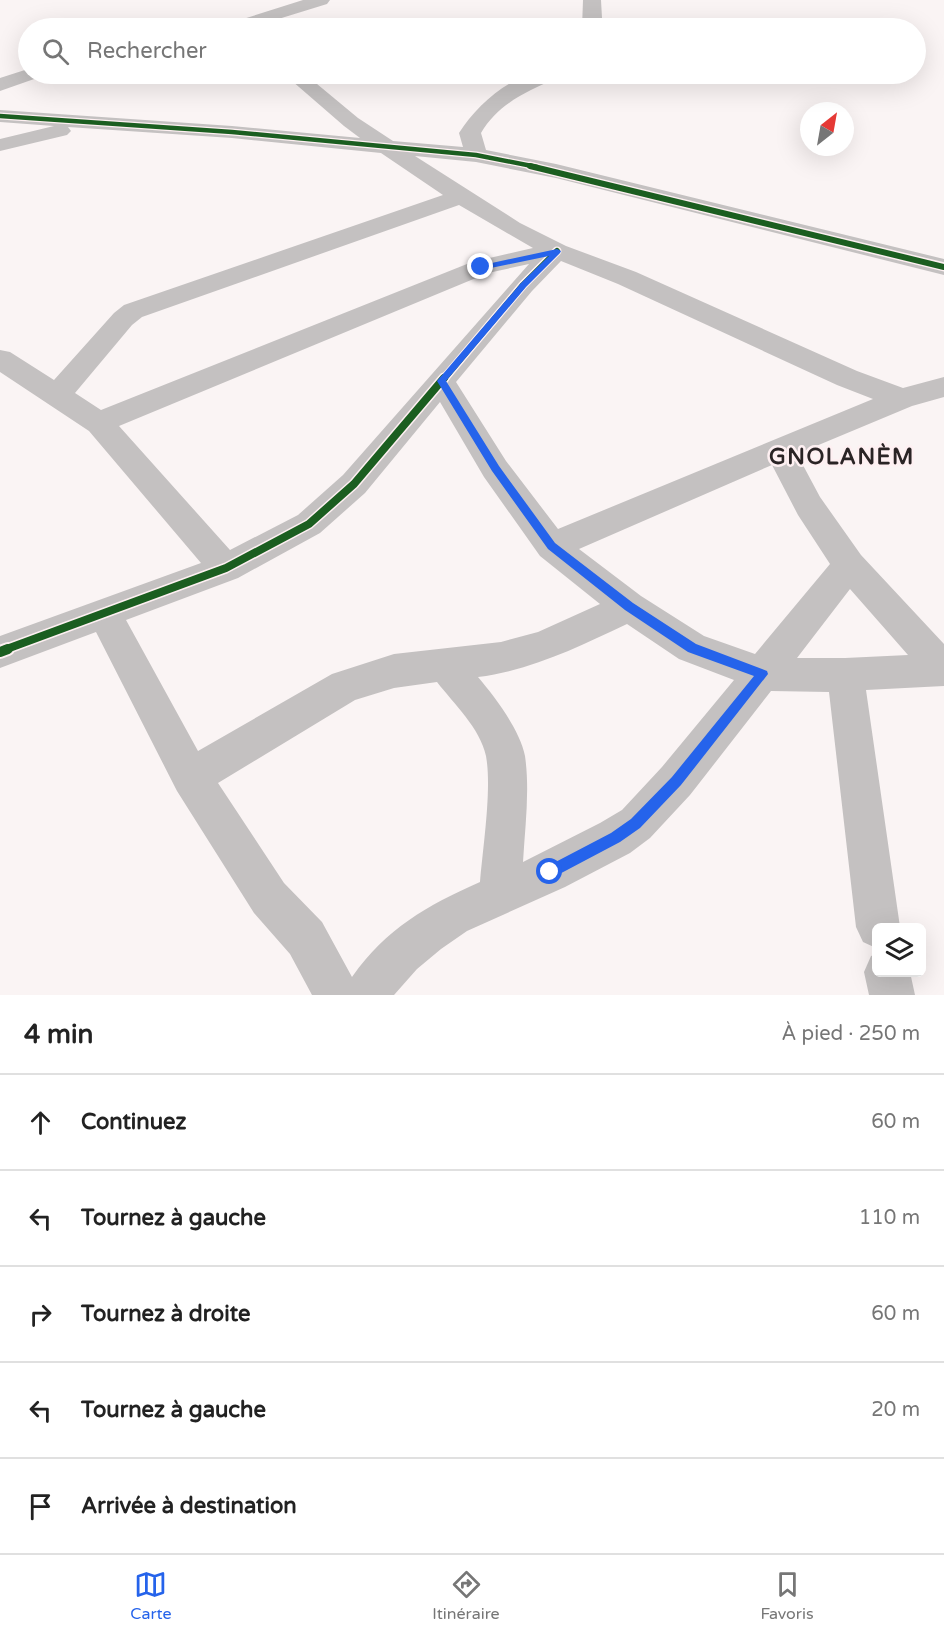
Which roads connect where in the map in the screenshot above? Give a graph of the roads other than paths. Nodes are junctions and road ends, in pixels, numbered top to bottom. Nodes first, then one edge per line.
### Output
1 (321, 0) edge
2 (592, 0) edge
3 (207, 18) edge
4 (231, 18) edge
5 (270, 18) edge
6 (593, 18) edge
7 (18, 78) edge
8 (305, 84) edge
9 (527, 84) edge
10 (0, 85) edge
11 (0, 116) edge
12 (95, 123) junction
13 (0, 145) edge
14 (388, 147) junction
15 (476, 155) junction
16 (461, 197) junction
17 (557, 251) junction
18 (944, 267) edge
19 (0, 359) edge
20 (441, 381) junction
21 (944, 387) edge
22 (57, 395) junction
23 (902, 399) junction
24 (99, 423) junction
25 (779, 449) junction
26 (552, 546) junction
27 (849, 565) junction
28 (226, 568) junction
29 (629, 606) junction
30 (104, 613) junction
31 (0, 652) edge
32 (444, 664) junction
33 (944, 669) edge
34 (763, 674) junction
35 (845, 675) junction
36 (191, 777) junction
37 (500, 896) junction
38 (877, 923) edge
39 (888, 977) edge
40 (337, 995) edge
41 (367, 995) edge
42 (892, 995) edge

1 - 5 street
2 - 6 street
3 - 4 street
7 - 10 street
8 - 14 street
9 - 15 street
11 - 12 street
12 - 13 street
12 - 14 street
14 - 15 street
14 - 16 street
15 - 18 street
16 - 17 street
16 - 22 street
17 - 20 street
17 - 23 street
17 - 24 street
19 - 22 street
20 - 26 street
20 - 28 street
21 - 23 street
22 - 24 street
23 - 25 street
24 - 28 street
25 - 26 street
25 - 27 street
26 - 29 street
27 - 33 street
27 - 34 street
28 - 30 street
29 - 32 street
29 - 34 street
30 - 31 street
30 - 36 street
32 - 36 street
32 - 37 street
33 - 35 street
34 - 35 street
34 - 37 street
35 - 38 street
36 - 40 street
37 - 41 street
39 - 42 street

